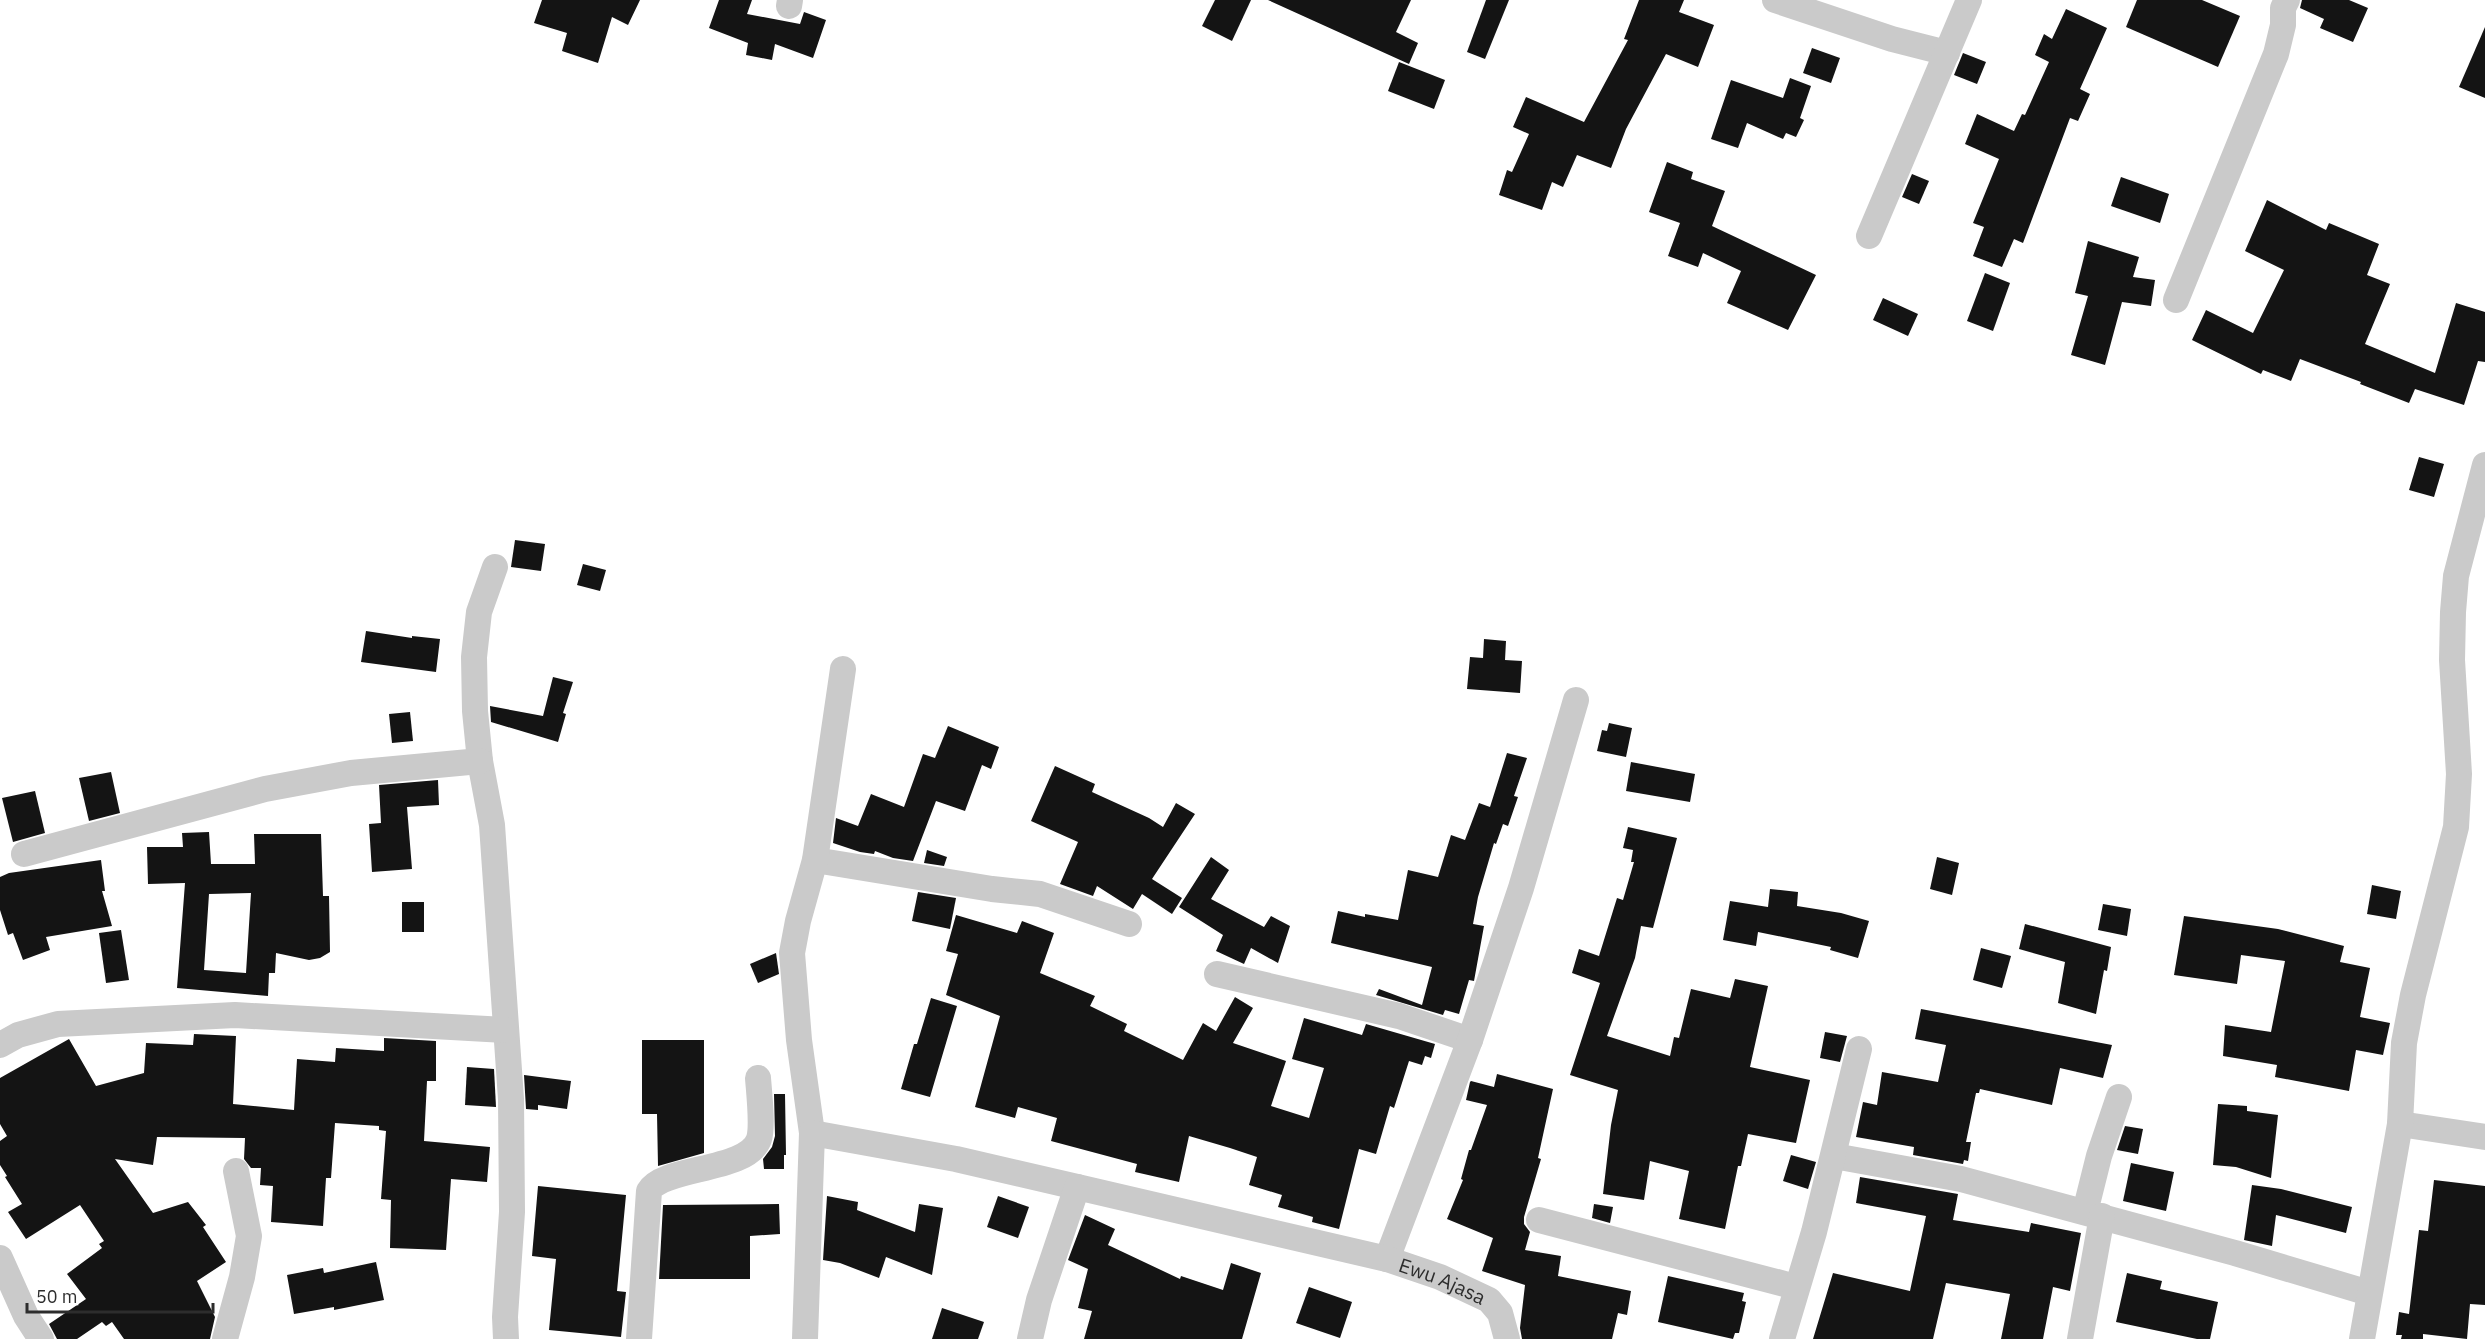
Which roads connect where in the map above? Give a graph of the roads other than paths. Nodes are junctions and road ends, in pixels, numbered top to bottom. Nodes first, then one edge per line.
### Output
1 (1775, 0) edge
2 (1969, 0) edge
3 (2287, 0) edge
4 (1947, 53) junction
5 (1869, 236) dead end
6 (2176, 300) dead end
7 (2485, 465) edge
8 (495, 567) dead end
9 (843, 669) dead end
10 (1576, 700) dead end
11 (480, 761) junction
12 (24, 854) dead end
13 (815, 860) junction
14 (1129, 924) dead end
15 (1216, 974) dead end
16 (505, 1030) junction
17 (1470, 1040) junction
18 (0, 1045) edge
19 (1859, 1049) dead end
20 (759, 1078) dead end
21 (2119, 1097) dead end
22 (2400, 1124) junction
23 (812, 1133) junction
24 (2485, 1137) edge
25 (1834, 1156) junction
26 (236, 1171) dead end
27 (1077, 1187) junction
28 (2093, 1214) junction
29 (1539, 1220) dead end
30 (0, 1258) edge
31 (1387, 1259) junction
32 (1796, 1287) junction
33 (2369, 1293) junction
34 (41, 1339) edge
35 (225, 1339) edge
36 (506, 1339) edge
37 (639, 1339) edge
38 (805, 1339) edge
39 (1030, 1339) edge
40 (1507, 1339) edge
41 (1782, 1339) edge
42 (2080, 1339) edge
43 (2362, 1339) edge

1 - 4 street
2 - 4 street
3 - 6 street
4 - 5 street
7 - 22 street
8 - 11 street
9 - 13 street
10 - 17 street
11 - 12 street
11 - 16 street
13 - 14 street
13 - 23 street
15 - 17 street
16 - 18 street
16 - 36 street
17 - 31 street
19 - 25 street
20 - 37 street
21 - 28 street
22 - 24 street
22 - 33 street
23 - 27 street, Ewu Ajasa
23 - 38 street
25 - 28 street
25 - 32 street
26 - 35 street
27 - 31 street, Ewu Ajasa
27 - 39 street
28 - 33 street
28 - 42 street
29 - 32 street
30 - 34 street
31 - 40 street, Ewu Ajasa
32 - 41 street
33 - 43 street

